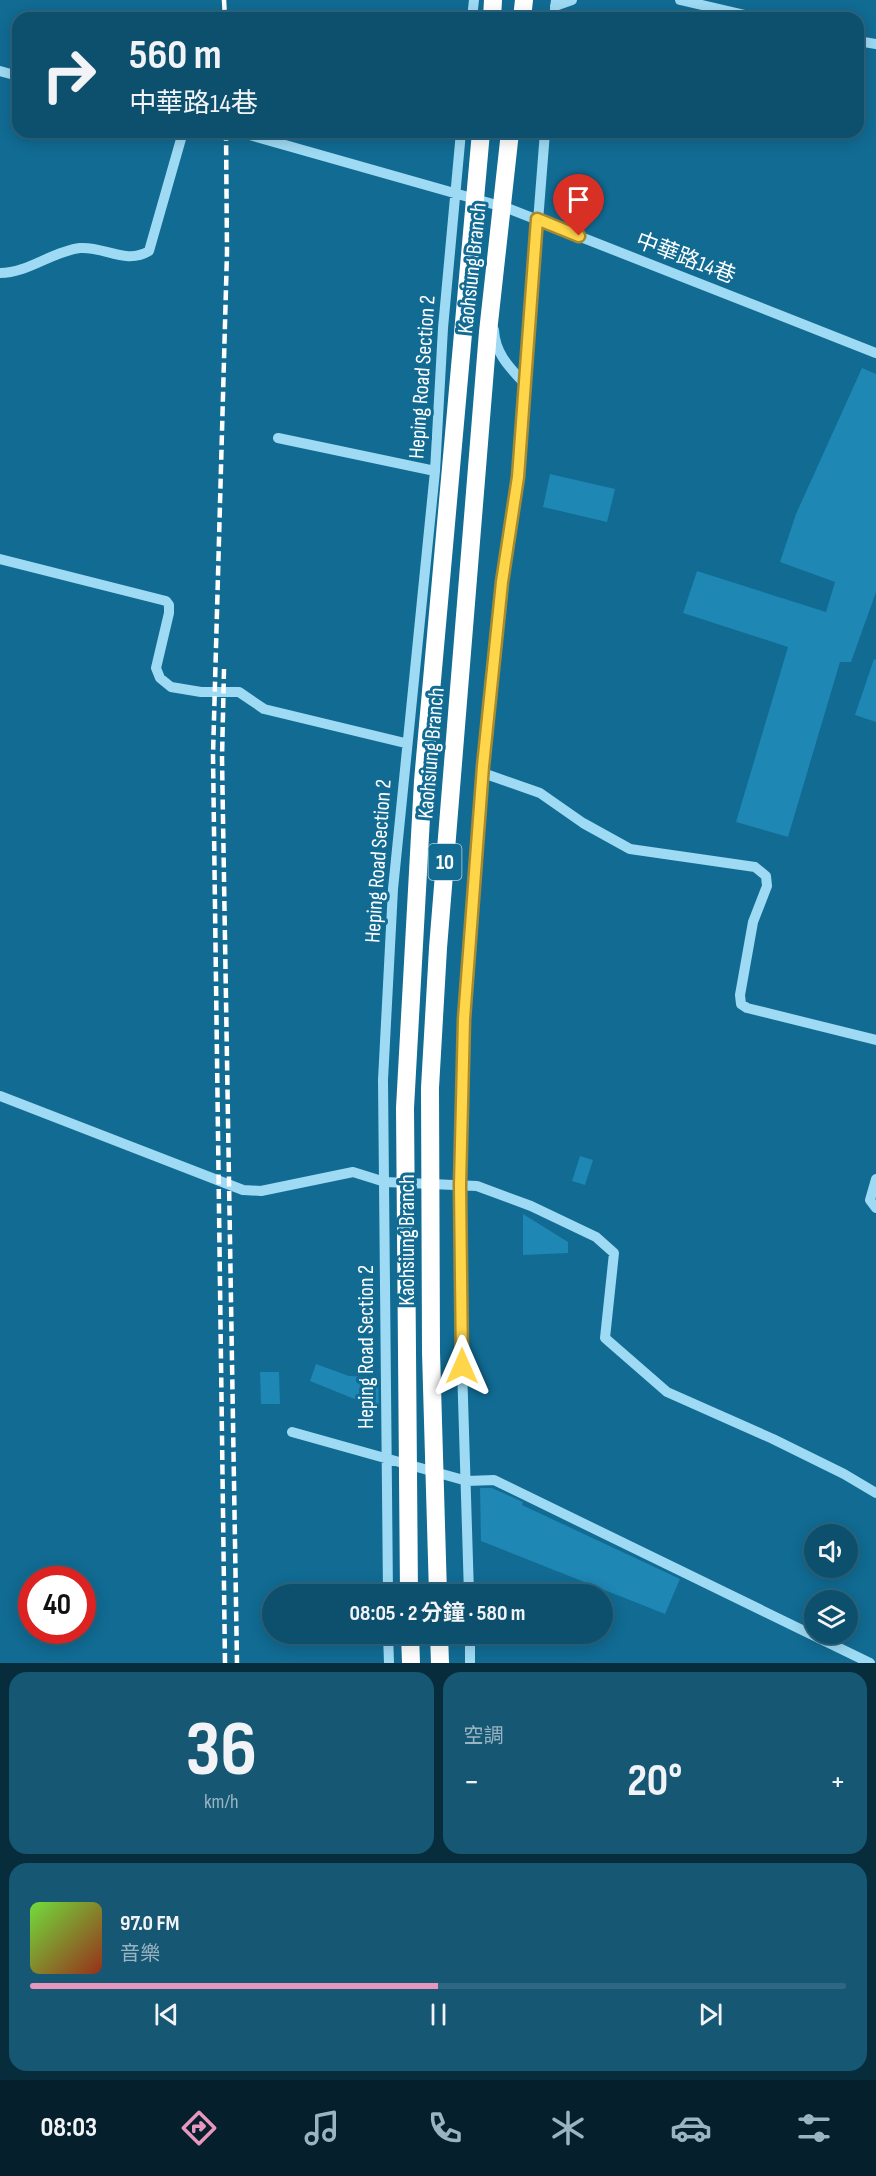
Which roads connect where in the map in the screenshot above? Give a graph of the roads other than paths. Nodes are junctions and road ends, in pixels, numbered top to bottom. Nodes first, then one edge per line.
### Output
1 (572, 0) edge
2 (680, 0) edge
3 (555, 3) edge
4 (732, 12) edge
5 (181, 138) edge
6 (260, 138) edge
7 (461, 138) edge
8 (480, 138) edge
9 (509, 138) edge
10 (544, 138) edge
11 (456, 193) junction
12 (507, 208) junction
13 (537, 219) junction
14 (0, 273) edge
15 (876, 352) edge
16 (524, 383) junction
17 (278, 438) dead end
18 (435, 471) junction
19 (0, 559) edge
20 (405, 743) junction
21 (483, 773) junction
22 (876, 1040) edge
23 (0, 1096) edge
24 (876, 1179) edge
25 (385, 1182) junction
26 (460, 1185) junction
27 (876, 1208) edge
28 (292, 1432) dead end
29 (384, 1457) junction
30 (467, 1481) junction
31 (876, 1493) edge
32 (387, 1584) edge
33 (408, 1584) edge
34 (438, 1584) edge
35 (469, 1584) edge
36 (388, 1644) edge
37 (410, 1644) edge
38 (439, 1644) edge
39 (470, 1644) edge
40 (389, 1663) edge
41 (411, 1663) edge
42 (440, 1663) edge
43 (470, 1663) edge
44 (870, 1663) edge

1 - 3 street
2 - 4 street
5 - 14 street
6 - 11 street, 中華路14巷
7 - 11 street, Heping Road Section 2
8 - 33 highway, Kaohsiung Branch / 10, bridge
9 - 34 highway, Kaohsiung Branch / 10, bridge
10 - 13 street
11 - 12 street, 中華路14巷
11 - 18 street, Heping Road Section 2
12 - 13 street, 中華路14巷
12 - 16 street
13 - 15 street, 中華路14巷
13 - 16 street
16 - 21 street
17 - 18 street
18 - 20 street, Heping Road Section 2
19 - 20 street
20 - 25 street, Heping Road Section 2
21 - 22 street
21 - 26 street
23 - 25 street
24 - 27 street
25 - 26 street
25 - 29 street, Heping Road Section 2
26 - 30 street
26 - 31 street
28 - 29 street
29 - 30 street
29 - 32 street, Heping Road Section 2
30 - 35 street
30 - 44 street
36 - 40 street
37 - 41 highway
38 - 42 highway
39 - 43 street

